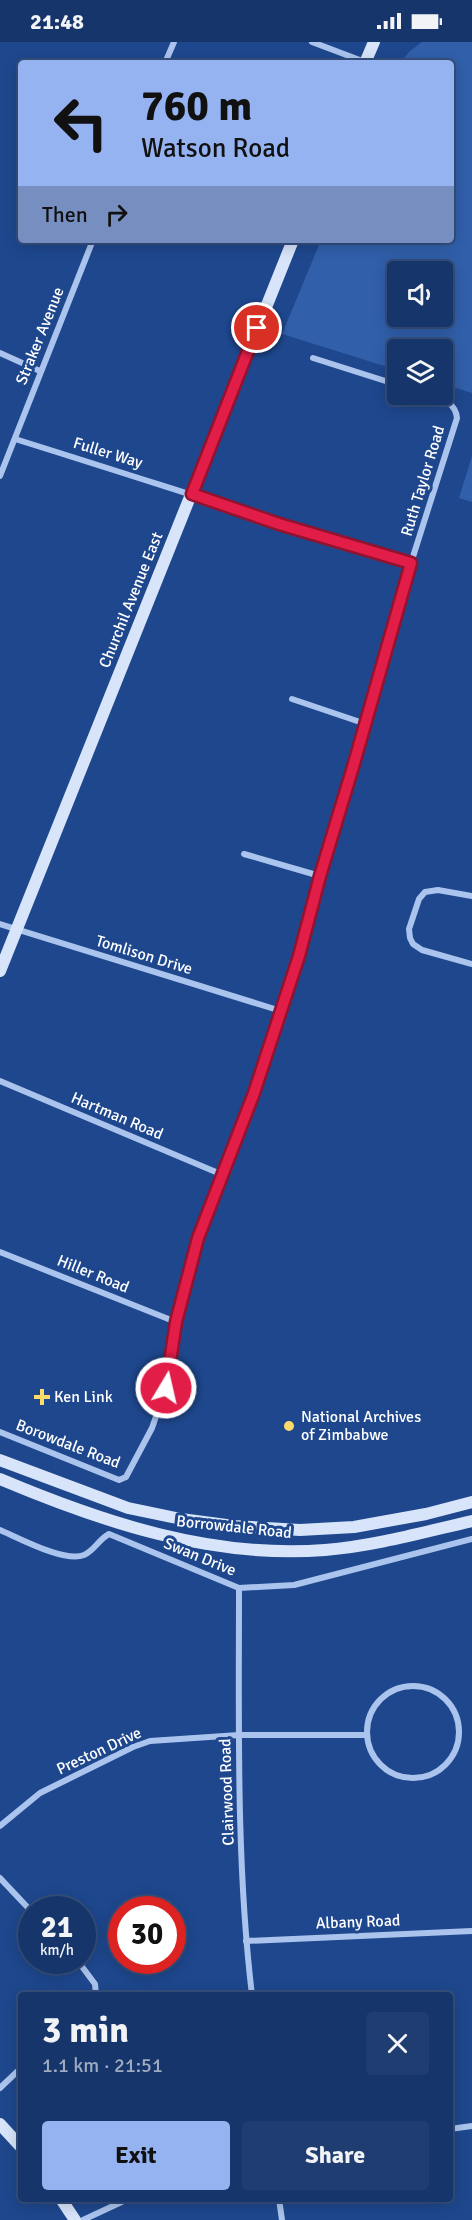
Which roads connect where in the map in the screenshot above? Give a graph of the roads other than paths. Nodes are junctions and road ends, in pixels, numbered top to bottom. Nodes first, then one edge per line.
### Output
1 (174, 42) edge
2 (312, 42) edge
3 (374, 42) edge
4 (166, 60) edge
5 (358, 60) edge
6 (367, 60) edge
7 (92, 243) edge
8 (292, 243) edge
9 (0, 353) edge
10 (313, 358) dead end
11 (40, 370) junction
12 (387, 382) edge
13 (452, 405) edge
14 (15, 439) junction
15 (0, 476) edge
16 (192, 494) junction
17 (411, 563) junction
18 (292, 699) dead end
19 (366, 724) junction
20 (244, 854) dead end
21 (320, 876) junction
22 (472, 896) edge
23 (0, 924) edge
24 (17, 929) junction
25 (472, 964) edge
26 (0, 971) edge
27 (281, 1011) junction
28 (0, 1081) edge
29 (223, 1175) junction
30 (0, 1252) edge
31 (176, 1322) junction
32 (0, 1432) edge
33 (0, 1460) edge
34 (126, 1477) joint
35 (0, 1479) edge
36 (472, 1502) edge
37 (472, 1521) edge
38 (0, 1530) edge
39 (472, 1539) edge
40 (239, 1588) junction
41 (239, 1735) junction
42 (366, 1735) junction
43 (0, 1826) edge
44 (0, 1878) edge
45 (18, 1897) edge
46 (472, 1931) edge
47 (246, 1941) junction
48 (88, 1974) edge
49 (96, 1992) edge
50 (252, 1992) edge
51 (18, 2071) edge
52 (0, 2088) edge
53 (0, 2124) edge
54 (472, 2126) edge
55 (453, 2129) edge
56 (18, 2144) edge
57 (64, 2202) edge
58 (122, 2202) edge
59 (279, 2202) edge
60 (75, 2220) edge
61 (83, 2220) edge
62 (282, 2220) edge

1 - 4 street
2 - 5 street
3 - 6 main road
7 - 11 street, Straker Avenue
8 - 16 main road, Churchil Avenue East
9 - 11 street
10 - 12 street
11 - 14 street, Straker Avenue
13 - 17 street, Ruth Taylor Road
14 - 15 street, Straker Avenue
14 - 16 street, Fuller Way
16 - 17 street, Fuller Way
16 - 24 main road, Churchil Avenue East
17 - 19 street, Ruth Taylor Road
18 - 19 street
19 - 21 street, Ruth Taylor Road
20 - 21 street
21 - 27 street, Ruth Taylor Road
22 - 25 street
23 - 24 street, Tomlison Drive
24 - 26 main road, Churchil Avenue East
24 - 27 street, Tomlison Drive
27 - 29 street, Ruth Taylor Road
28 - 29 street, Hartman Road
29 - 31 street, Ruth Taylor Road
30 - 31 street, Hiller Road
31 - 34 street, Ruth Taylor Road
32 - 34 street, Borowdale Road
33 - 36 main road, Borrowdale Road
35 - 37 main road, Borrowdale Road
38 - 40 street, Swan Drive
39 - 40 street, Swan Drive
40 - 41 street, Clairwood Road
41 - 42 street, Preston Drive
41 - 43 street, Preston Drive
41 - 47 street, Clairwood Road
42 - 42 street
44 - 45 street
46 - 47 street, Albany Road
47 - 50 street, Clairwood Road
48 - 49 street
51 - 52 street
53 - 56 main road
54 - 55 street
57 - 60 main road
58 - 61 street
59 - 62 street

